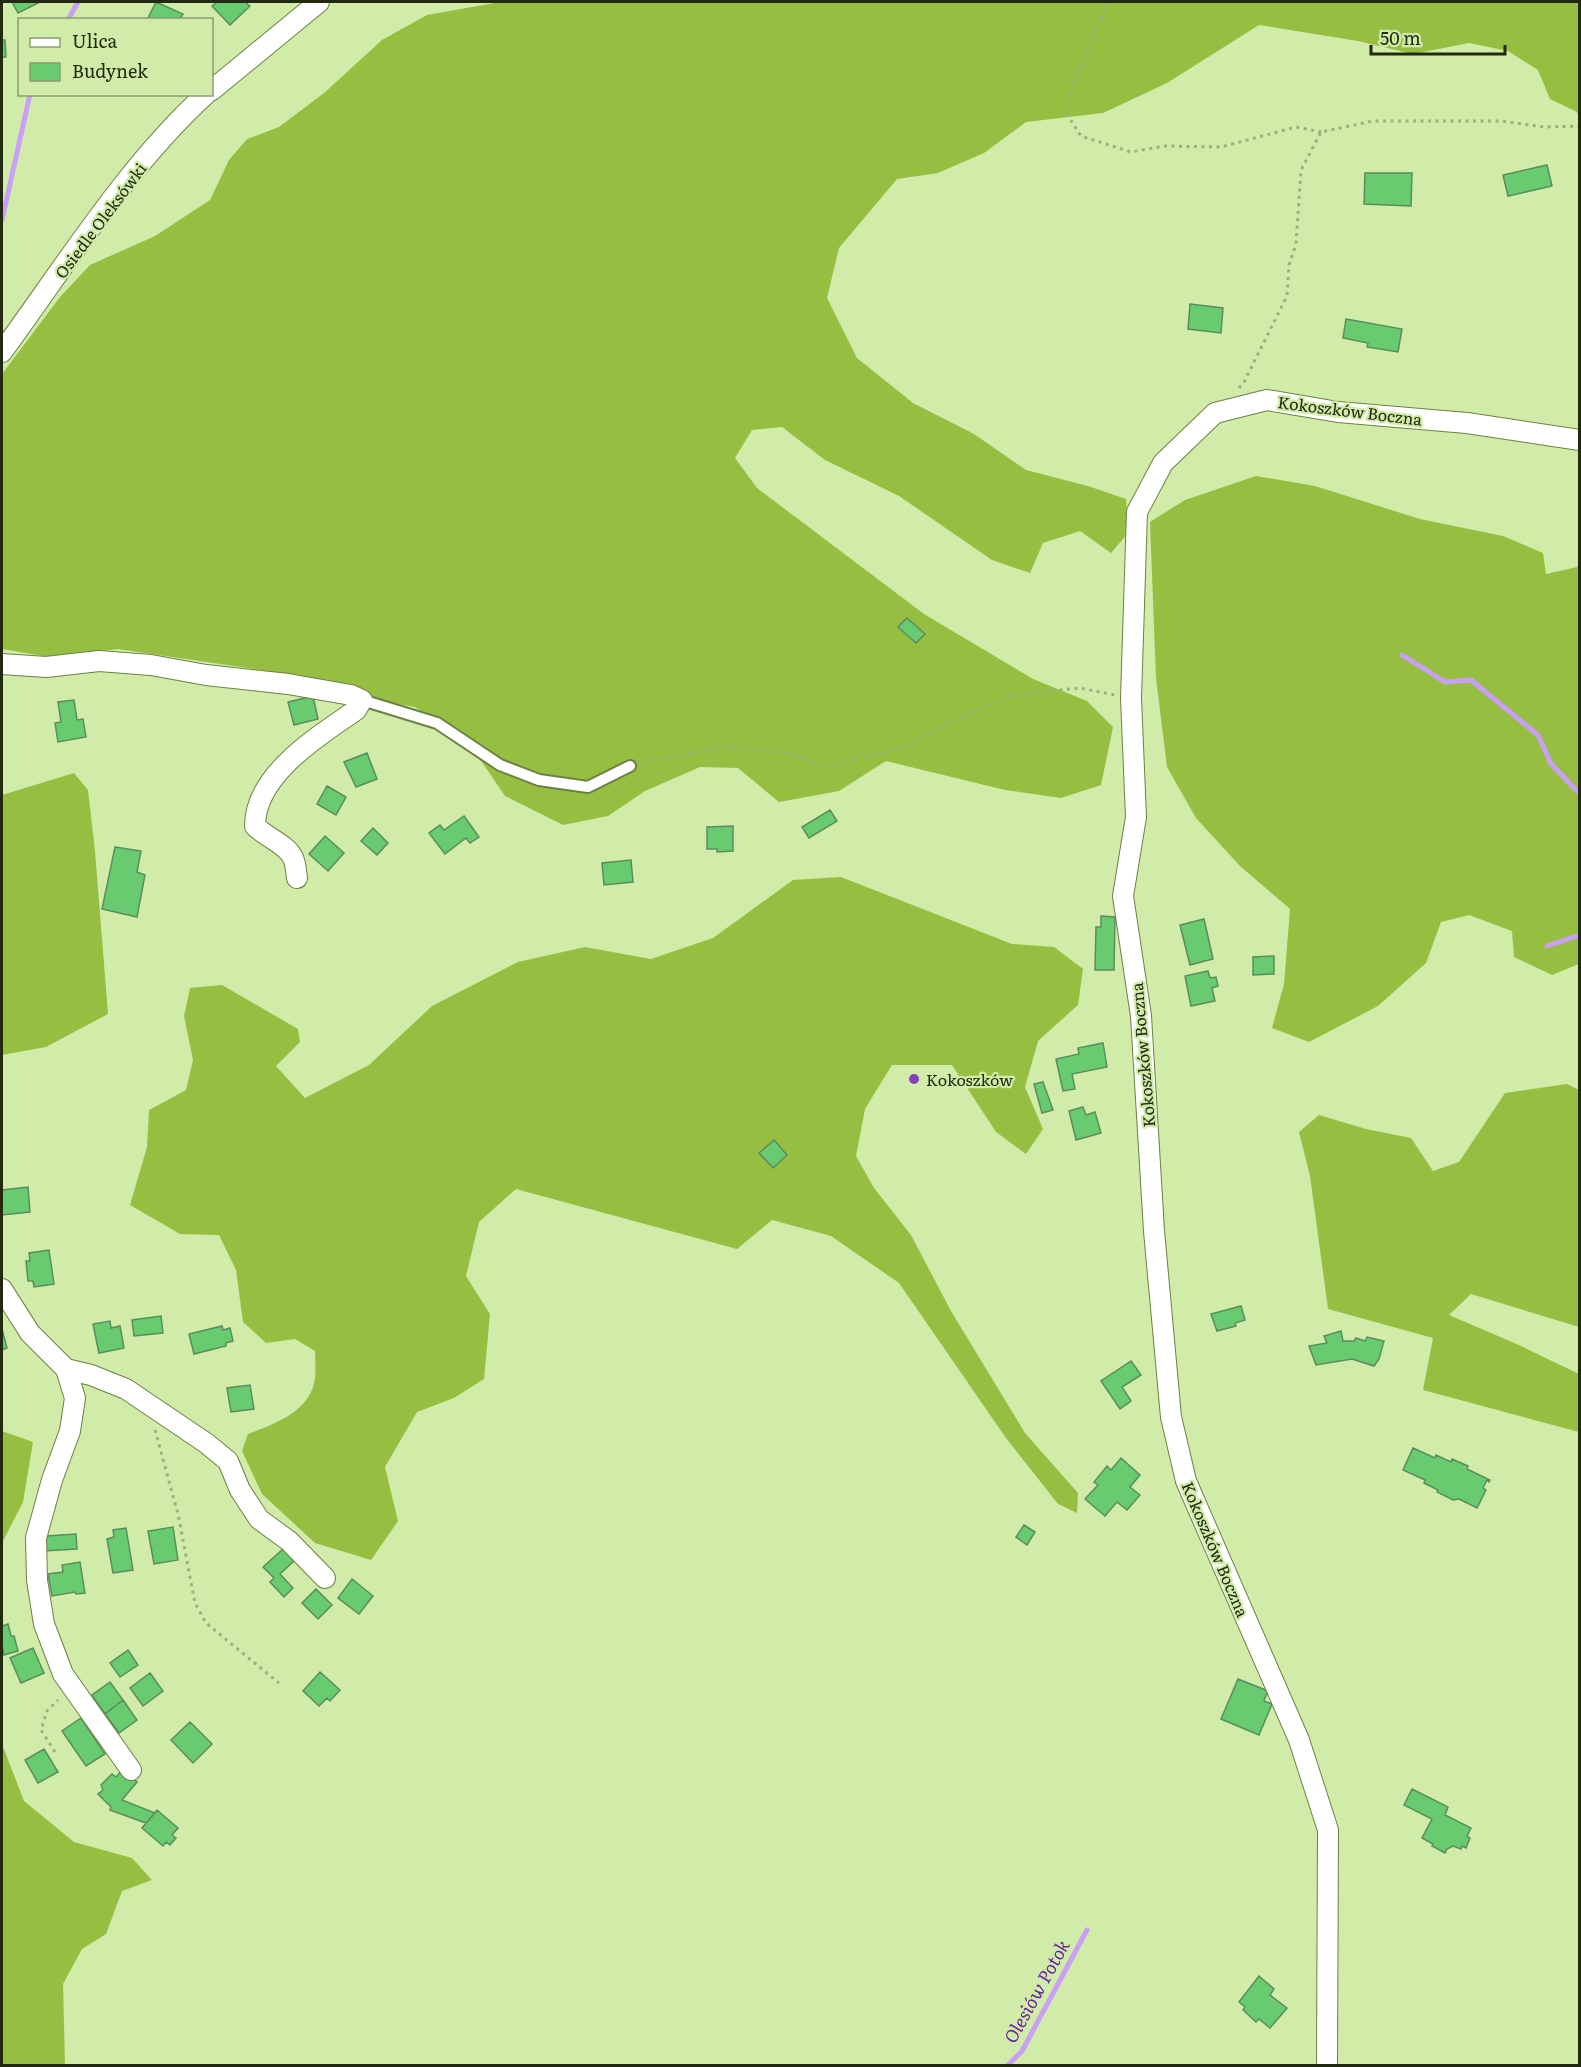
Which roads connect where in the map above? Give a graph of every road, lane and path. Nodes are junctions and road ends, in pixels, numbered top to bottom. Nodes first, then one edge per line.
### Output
1 (319, 2) edge
2 (1108, 2) edge
3 (213, 89) edge
4 (204, 96) edge
5 (1580, 126) edge
6 (1321, 132) junction
7 (2, 352) edge
8 (1237, 390) dead end
9 (1580, 440) edge
10 (2, 664) edge
11 (1131, 698) junction
12 (362, 700) junction
13 (630, 766) joint
14 (297, 878) dead end
15 (2, 1289) edge
16 (66, 1370) junction
17 (145, 1401) junction
18 (325, 1578) dead end
19 (279, 1683) dead end
20 (74, 1689) junction
21 (55, 1752) dead end
22 (131, 1770) dead end
23 (1327, 2066) edge

1 - 3 street
2 - 6 path
4 - 7 street, Osiedle Oleksówki
5 - 6 path
6 - 8 path
9 - 11 street, Kokoszków Boczna
10 - 12 street
11 - 13 path
11 - 23 street, Kokoszków Boczna
12 - 13 lane
12 - 14 street
15 - 16 street
16 - 17 street
16 - 20 street
17 - 18 street
17 - 19 path
20 - 21 path
20 - 22 street

